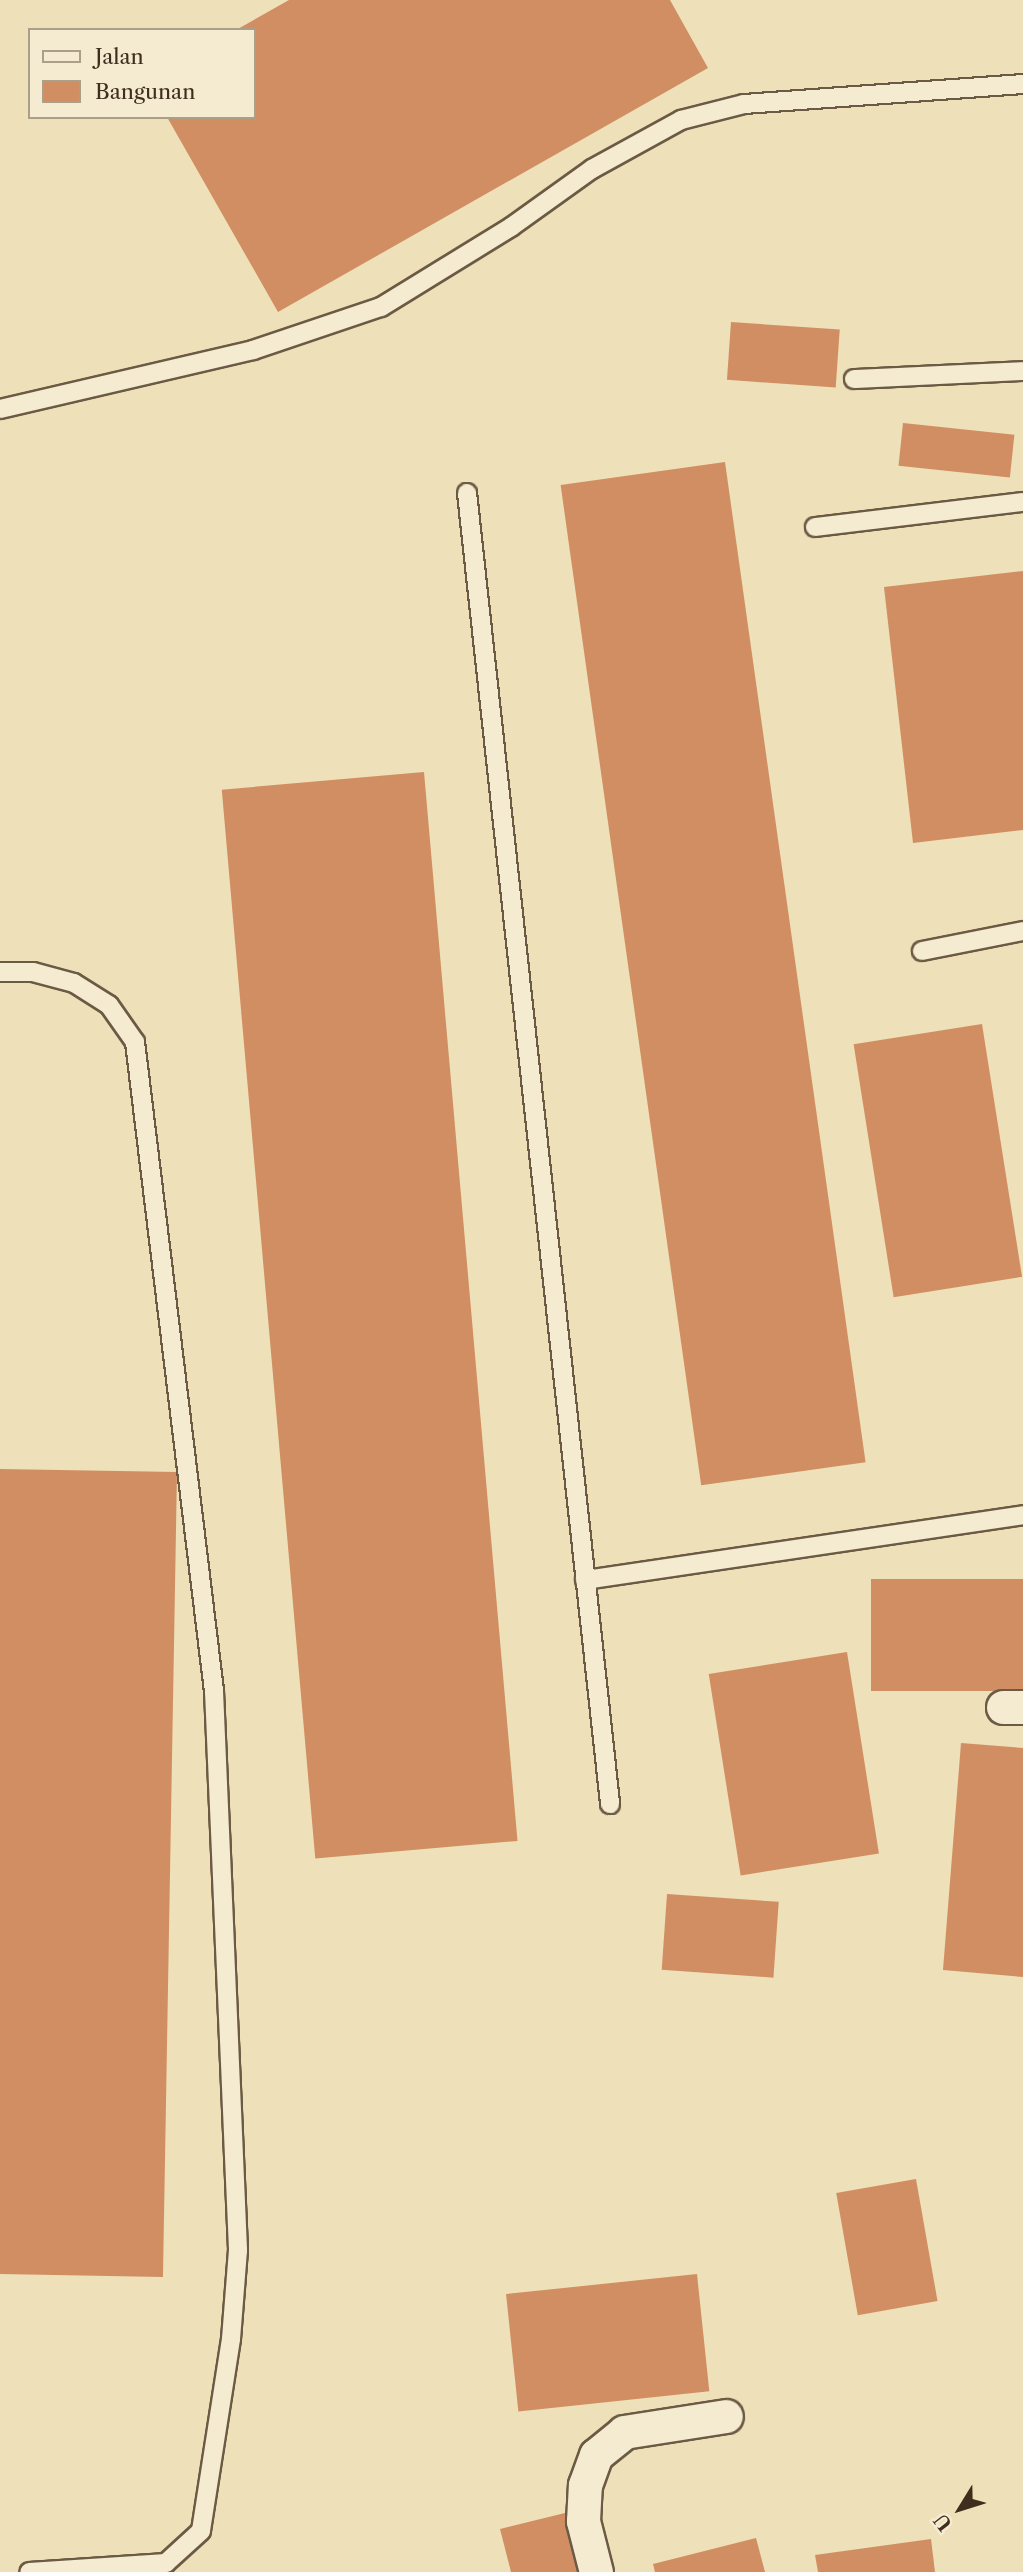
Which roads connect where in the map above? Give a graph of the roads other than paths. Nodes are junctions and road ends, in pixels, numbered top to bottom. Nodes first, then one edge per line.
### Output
1 (1023, 84) edge
2 (1023, 371) edge
3 (854, 379) dead end
4 (0, 409) edge
5 (467, 493) dead end
6 (1023, 502) edge
7 (815, 527) dead end
8 (1023, 931) edge
9 (922, 951) dead end
10 (0, 972) edge
11 (1023, 1515) edge
12 (585, 1580) junction
13 (610, 1804) dead end
14 (726, 2416) dead end
15 (29, 2572) edge
16 (596, 2572) edge

1 - 4 lane
2 - 3 lane
5 - 12 lane
6 - 7 lane
8 - 9 lane
10 - 15 lane
11 - 12 lane
12 - 13 lane
14 - 16 street

